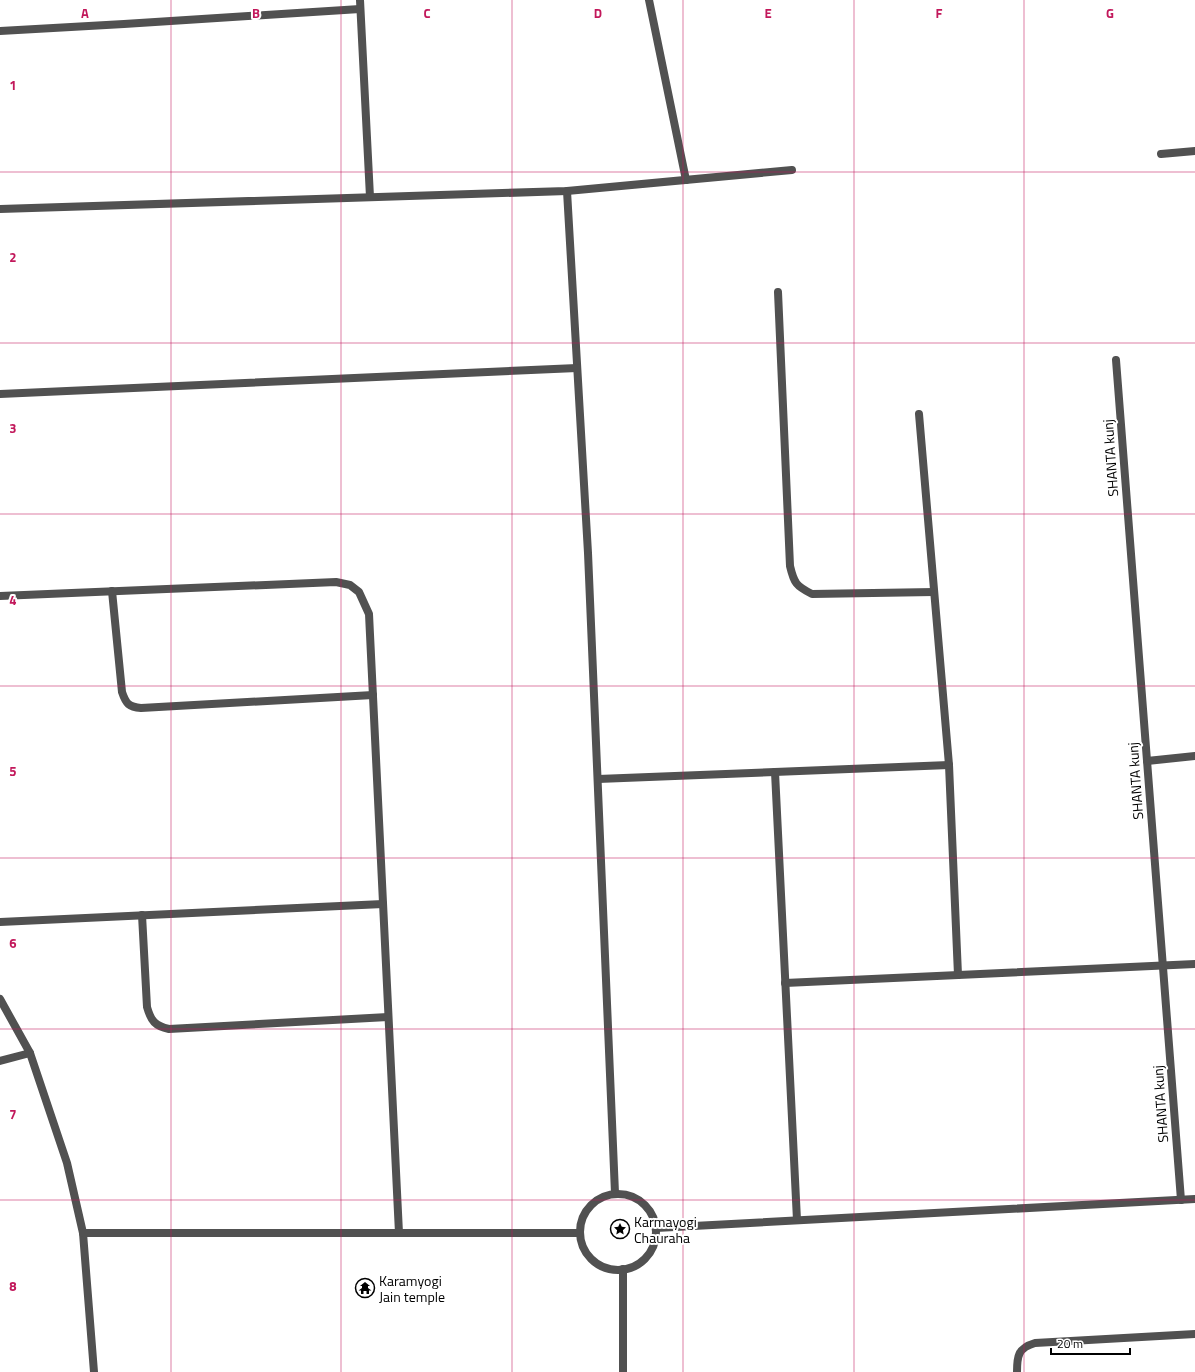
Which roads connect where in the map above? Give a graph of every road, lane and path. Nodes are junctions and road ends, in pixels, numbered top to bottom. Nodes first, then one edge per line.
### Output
1 (649, 0) edge
2 (360, 4) edge
3 (0, 31) edge
4 (1195, 151) edge
5 (1161, 154) dead end
6 (792, 170) dead end
7 (686, 180) junction
8 (567, 190) junction
9 (370, 197) junction
10 (0, 209) edge
11 (778, 292) dead end
12 (1116, 360) dead end
13 (577, 368) junction
14 (0, 394) edge
15 (919, 414) dead end
16 (112, 591) junction
17 (934, 592) junction
18 (0, 596) edge
19 (373, 695) junction
20 (1195, 756) edge
21 (1147, 761) junction
22 (949, 765) junction
23 (775, 772) junction
24 (598, 779) junction
25 (383, 904) junction
26 (142, 915) junction
27 (0, 922) edge
28 (1195, 964) edge
29 (1163, 965) junction
30 (958, 975) junction
31 (785, 983) junction
32 (0, 1000) edge
33 (388, 1017) junction
34 (30, 1053) junction
35 (0, 1061) edge
36 (615, 1193) junction
37 (1181, 1200) junction
38 (1195, 1200) edge
39 (797, 1220) junction
40 (656, 1228) junction
41 (83, 1232) junction
42 (399, 1233) junction
43 (580, 1233) junction
44 (623, 1270) junction
45 (1195, 1334) edge
46 (94, 1372) edge
47 (623, 1372) edge
48 (1017, 1372) edge

1 - 7 street
2 - 3 street
2 - 9 street
4 - 5 street
6 - 7 street
7 - 8 street
8 - 9 street
8 - 13 street
9 - 10 street
11 - 17 street
12 - 21 street, SHANTA kunj
13 - 14 street
13 - 24 street
15 - 17 street
16 - 18 street
16 - 19 street
16 - 19 street
17 - 22 street
19 - 25 street
20 - 21 street
21 - 29 street, SHANTA kunj
22 - 23 street
22 - 30 street
23 - 24 street
23 - 31 street
24 - 36 street
25 - 26 street
25 - 33 street
26 - 27 street
26 - 33 street
28 - 29 street
29 - 30 street
29 - 37 street, SHANTA kunj
30 - 31 street
31 - 39 street
32 - 34 street
33 - 42 street
34 - 35 street
34 - 41 street
36 - 40 street
36 - 43 street
37 - 38 street
37 - 39 street
39 - 40 street
40 - 44 street
41 - 42 street
41 - 46 street
42 - 43 street
43 - 44 street
44 - 47 street
45 - 48 street

